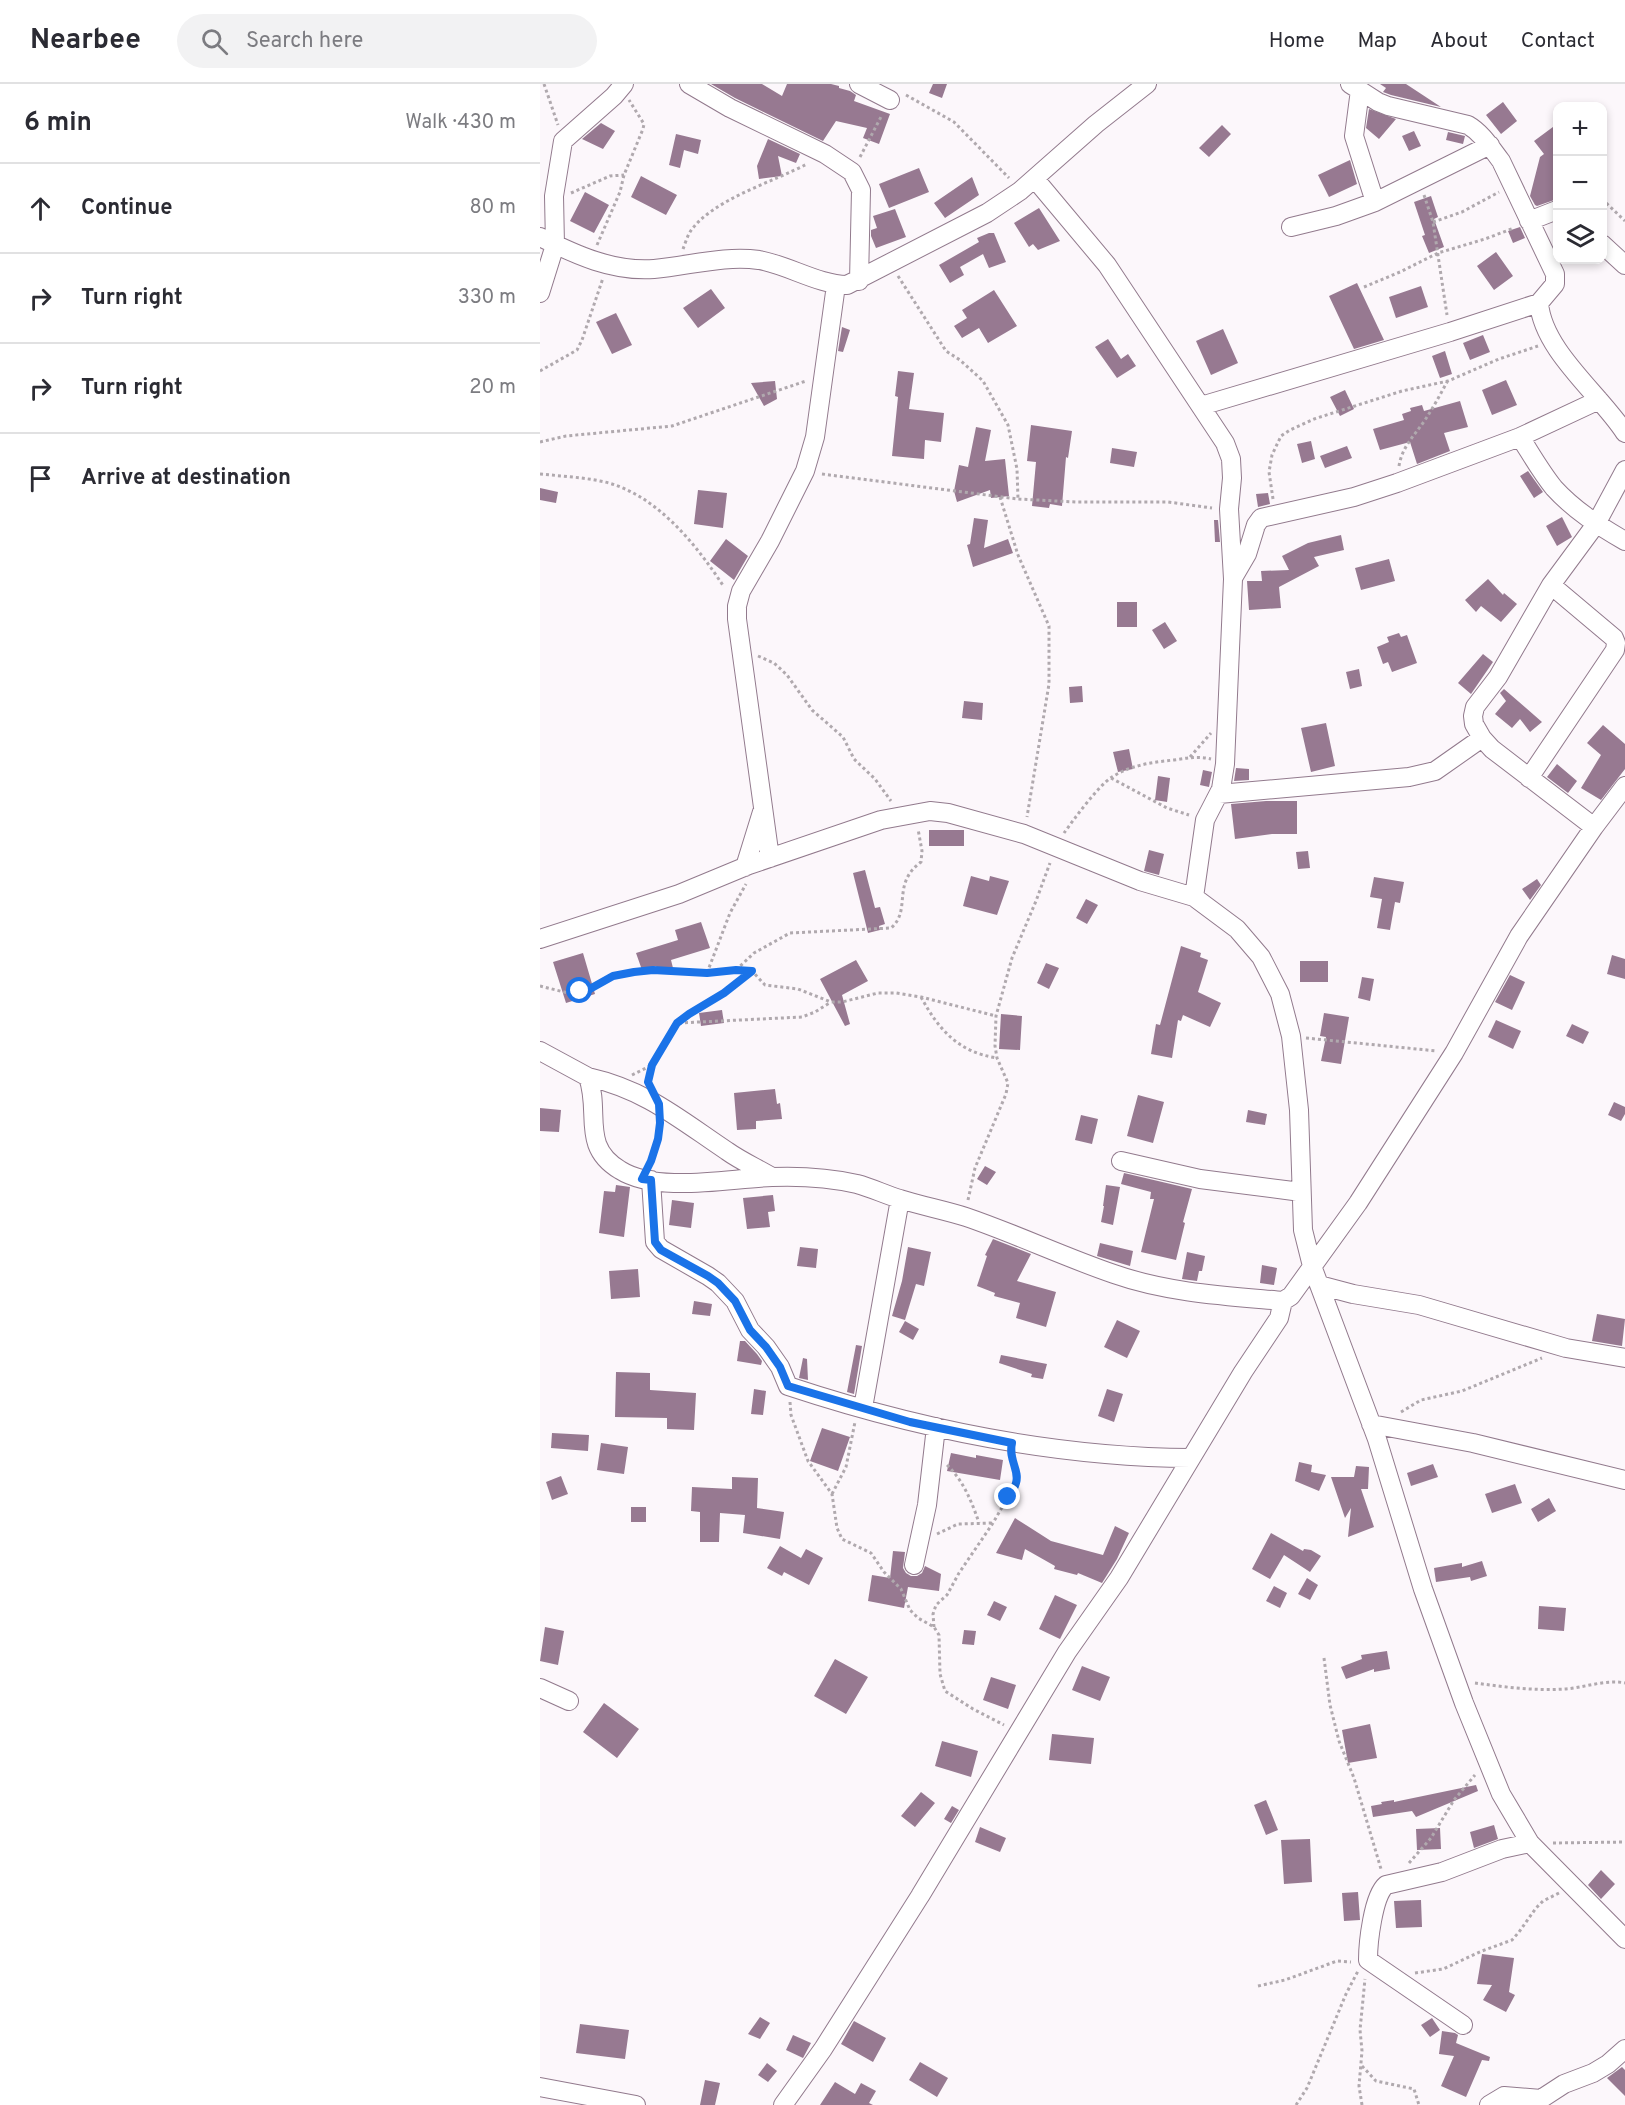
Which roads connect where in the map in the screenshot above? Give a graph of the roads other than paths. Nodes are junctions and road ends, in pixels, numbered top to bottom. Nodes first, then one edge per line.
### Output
1 (689, 84) edge
2 (859, 84) edge
3 (1147, 84) edge
4 (623, 86) edge
5 (1355, 87) edge
6 (890, 100) road end
7 (1490, 145) junction
8 (1035, 179) junction
9 (1375, 202) junction
10 (1553, 212) edge
11 (1529, 221) junction
12 (1291, 227) dead end
13 (548, 241) edge
14 (1607, 249) edge
15 (1625, 265) edge
16 (859, 280) junction
17 (836, 285) junction
18 (540, 293) edge
19 (1539, 303) junction
20 (1599, 400) junction
21 (1201, 405) junction
22 (1625, 433) edge
23 (1520, 437) junction
24 (1625, 470) edge
25 (1596, 524) junction
26 (1625, 541) edge
27 (1233, 579) junction
28 (1551, 585) junction
29 (1482, 738) junction
30 (1529, 778) junction
31 (1219, 794) junction
32 (1622, 794) edge
33 (763, 808) junction
34 (1594, 827) junction
35 (770, 858) junction
36 (747, 866) junction
37 (1194, 897) junction
38 (540, 939) edge
39 (540, 1051) edge
40 (588, 1077) junction
41 (1122, 1161) dead end
42 (772, 1177) junction
43 (646, 1179) junction
44 (1301, 1192) junction
45 (900, 1199) junction
46 (1312, 1266) junction
47 (1319, 1285) junction
48 (1283, 1301) junction
49 (1625, 1358) edge
50 (860, 1408) junction
51 (1378, 1426) junction
52 (936, 1427) junction
53 (1191, 1458) junction
54 (1625, 1480) edge
55 (914, 1565) dead end
56 (540, 1688) edge
57 (569, 1701) dead end
58 (1530, 1843) junction
59 (1625, 1939) edge
60 (1463, 2025) dead end
61 (1625, 2049) edge
62 (540, 2087) edge
63 (636, 2105) edge
64 (783, 2105) edge
65 (1489, 2105) edge

1 - 16 street
2 - 6 street
3 - 8 street
4 - 13 street
5 - 7 street
5 - 9 street
7 - 9 street
7 - 11 street
8 - 16 street
8 - 21 street
9 - 12 street
10 - 11 street
11 - 19 street
13 - 17 street
13 - 18 street
14 - 15 street
16 - 17 street
17 - 33 street
19 - 20 street
19 - 21 street
20 - 22 street
20 - 23 street
21 - 27 street
23 - 25 street
23 - 27 street
24 - 25 street
25 - 26 street
25 - 28 street
27 - 31 street
28 - 29 street
28 - 30 street
29 - 30 street
29 - 31 street
30 - 34 street
31 - 37 street
32 - 34 street
33 - 35 street
33 - 36 street
34 - 46 street
35 - 36 street
35 - 37 street
36 - 38 street
37 - 44 street
39 - 40 street
40 - 42 street
40 - 43 street
41 - 44 street
42 - 43 street
42 - 45 street
43 - 50 street
44 - 46 street
45 - 48 street
45 - 50 street
46 - 47 street
46 - 48 street
47 - 49 street
47 - 51 street
48 - 53 street
50 - 52 street
51 - 54 street
51 - 58 street
52 - 53 street
52 - 55 street
53 - 64 street
56 - 57 street
58 - 59 street
58 - 60 street
61 - 65 street
62 - 63 street

